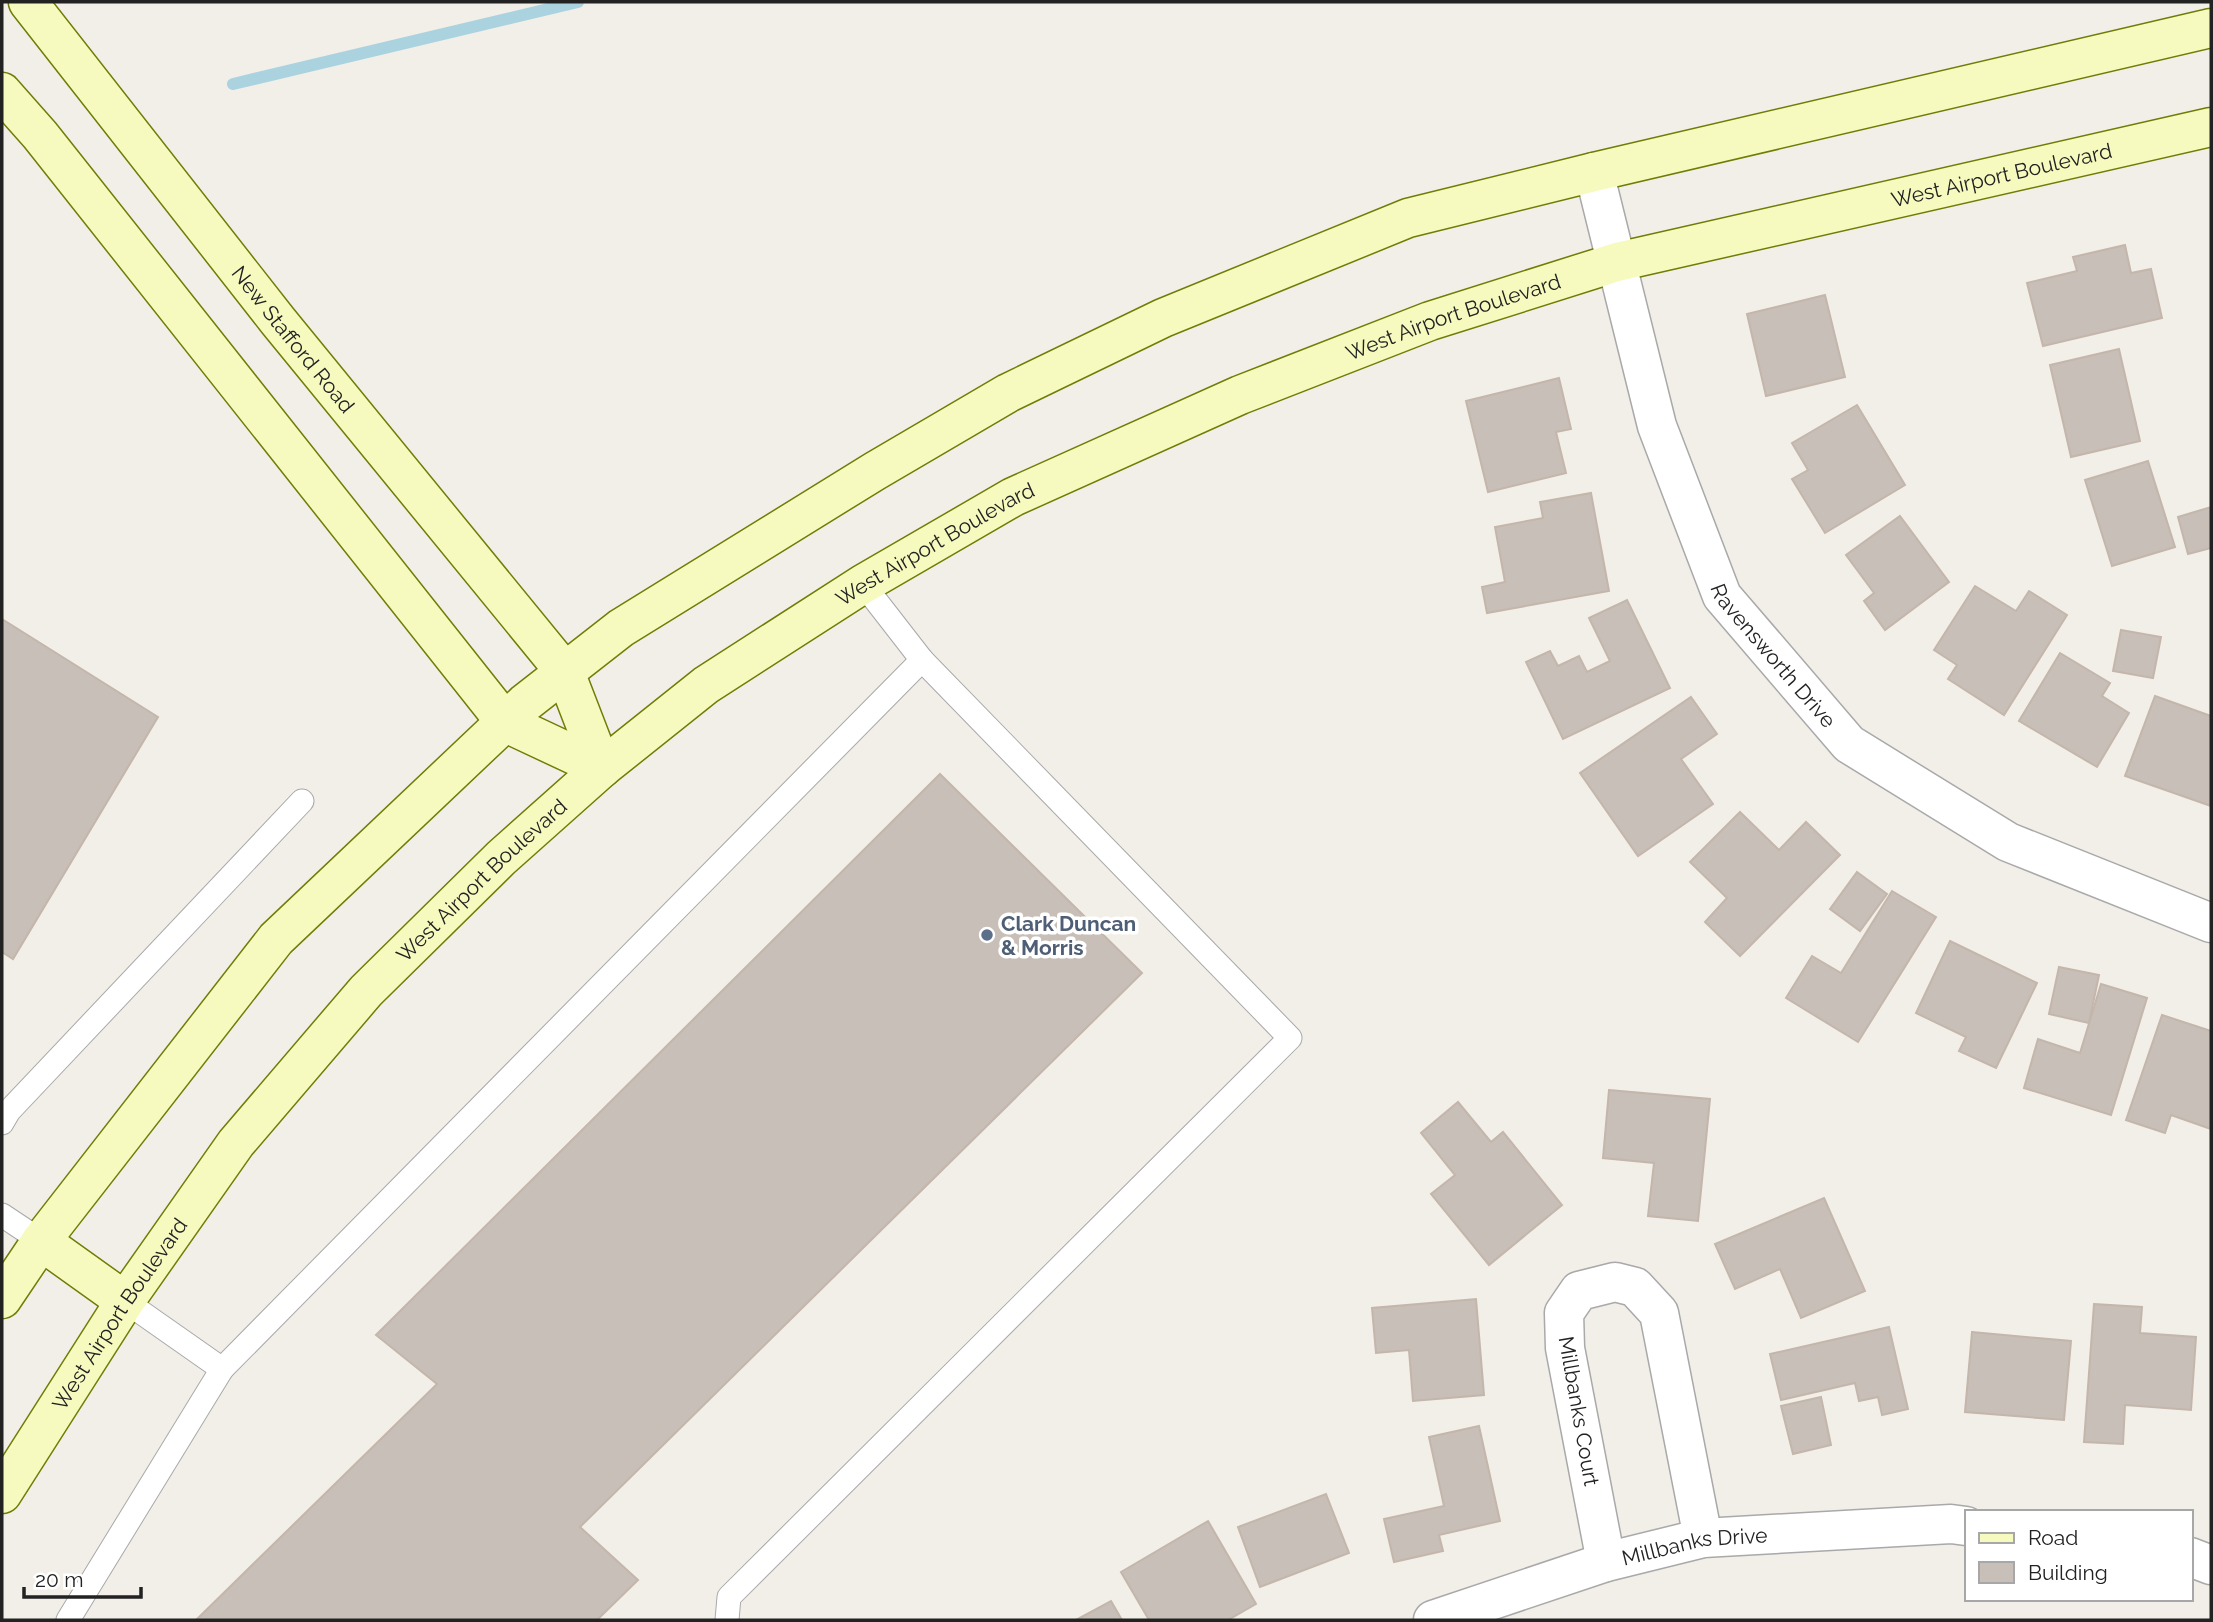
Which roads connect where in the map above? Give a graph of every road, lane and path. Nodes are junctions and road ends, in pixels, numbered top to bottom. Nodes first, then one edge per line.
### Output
1 (28, 2) edge
2 (2211, 28) edge
3 (2, 92) edge
4 (2211, 128) edge
5 (1594, 172) junction
6 (1617, 262) junction
7 (863, 584) junction
8 (922, 660) junction
9 (565, 672) junction
10 (506, 723) junction
11 (602, 768) junction
12 (302, 801) dead end
13 (2211, 923) edge
14 (2, 1123) edge
15 (2, 1215) edge
16 (41, 1241) junction
17 (2, 1299) edge
18 (125, 1301) junction
19 (222, 1369) junction
20 (2, 1494) edge
21 (1965, 1526) edge
22 (1703, 1538) junction
23 (2192, 1558) edge
24 (1606, 1562) junction
25 (2211, 1564) edge
26 (68, 1620) edge
27 (727, 1620) edge
28 (1433, 1620) edge

1 - 9 main road, New Stafford Road
2 - 5 main road
3 - 10 main road
4 - 6 main road, West Airport Boulevard
5 - 6 street, Ravensworth Drive
5 - 9 main road
6 - 7 main road, West Airport Boulevard
6 - 13 street, Ravensworth Drive
7 - 8 lane
7 - 11 main road, West Airport Boulevard
8 - 19 lane
8 - 27 lane
9 - 10 main road
9 - 11 main road, New Stafford Road
10 - 11 main road
10 - 16 main road
11 - 18 main road, West Airport Boulevard
12 - 14 lane
15 - 16 lane
16 - 17 main road
16 - 18 main road
18 - 19 lane
18 - 20 main road, West Airport Boulevard
19 - 26 lane
21 - 22 street, Millbanks Drive
22 - 24 street, Millbanks Drive
22 - 24 street, Millbanks Court
23 - 25 street
24 - 28 street, Millbanks Drive

